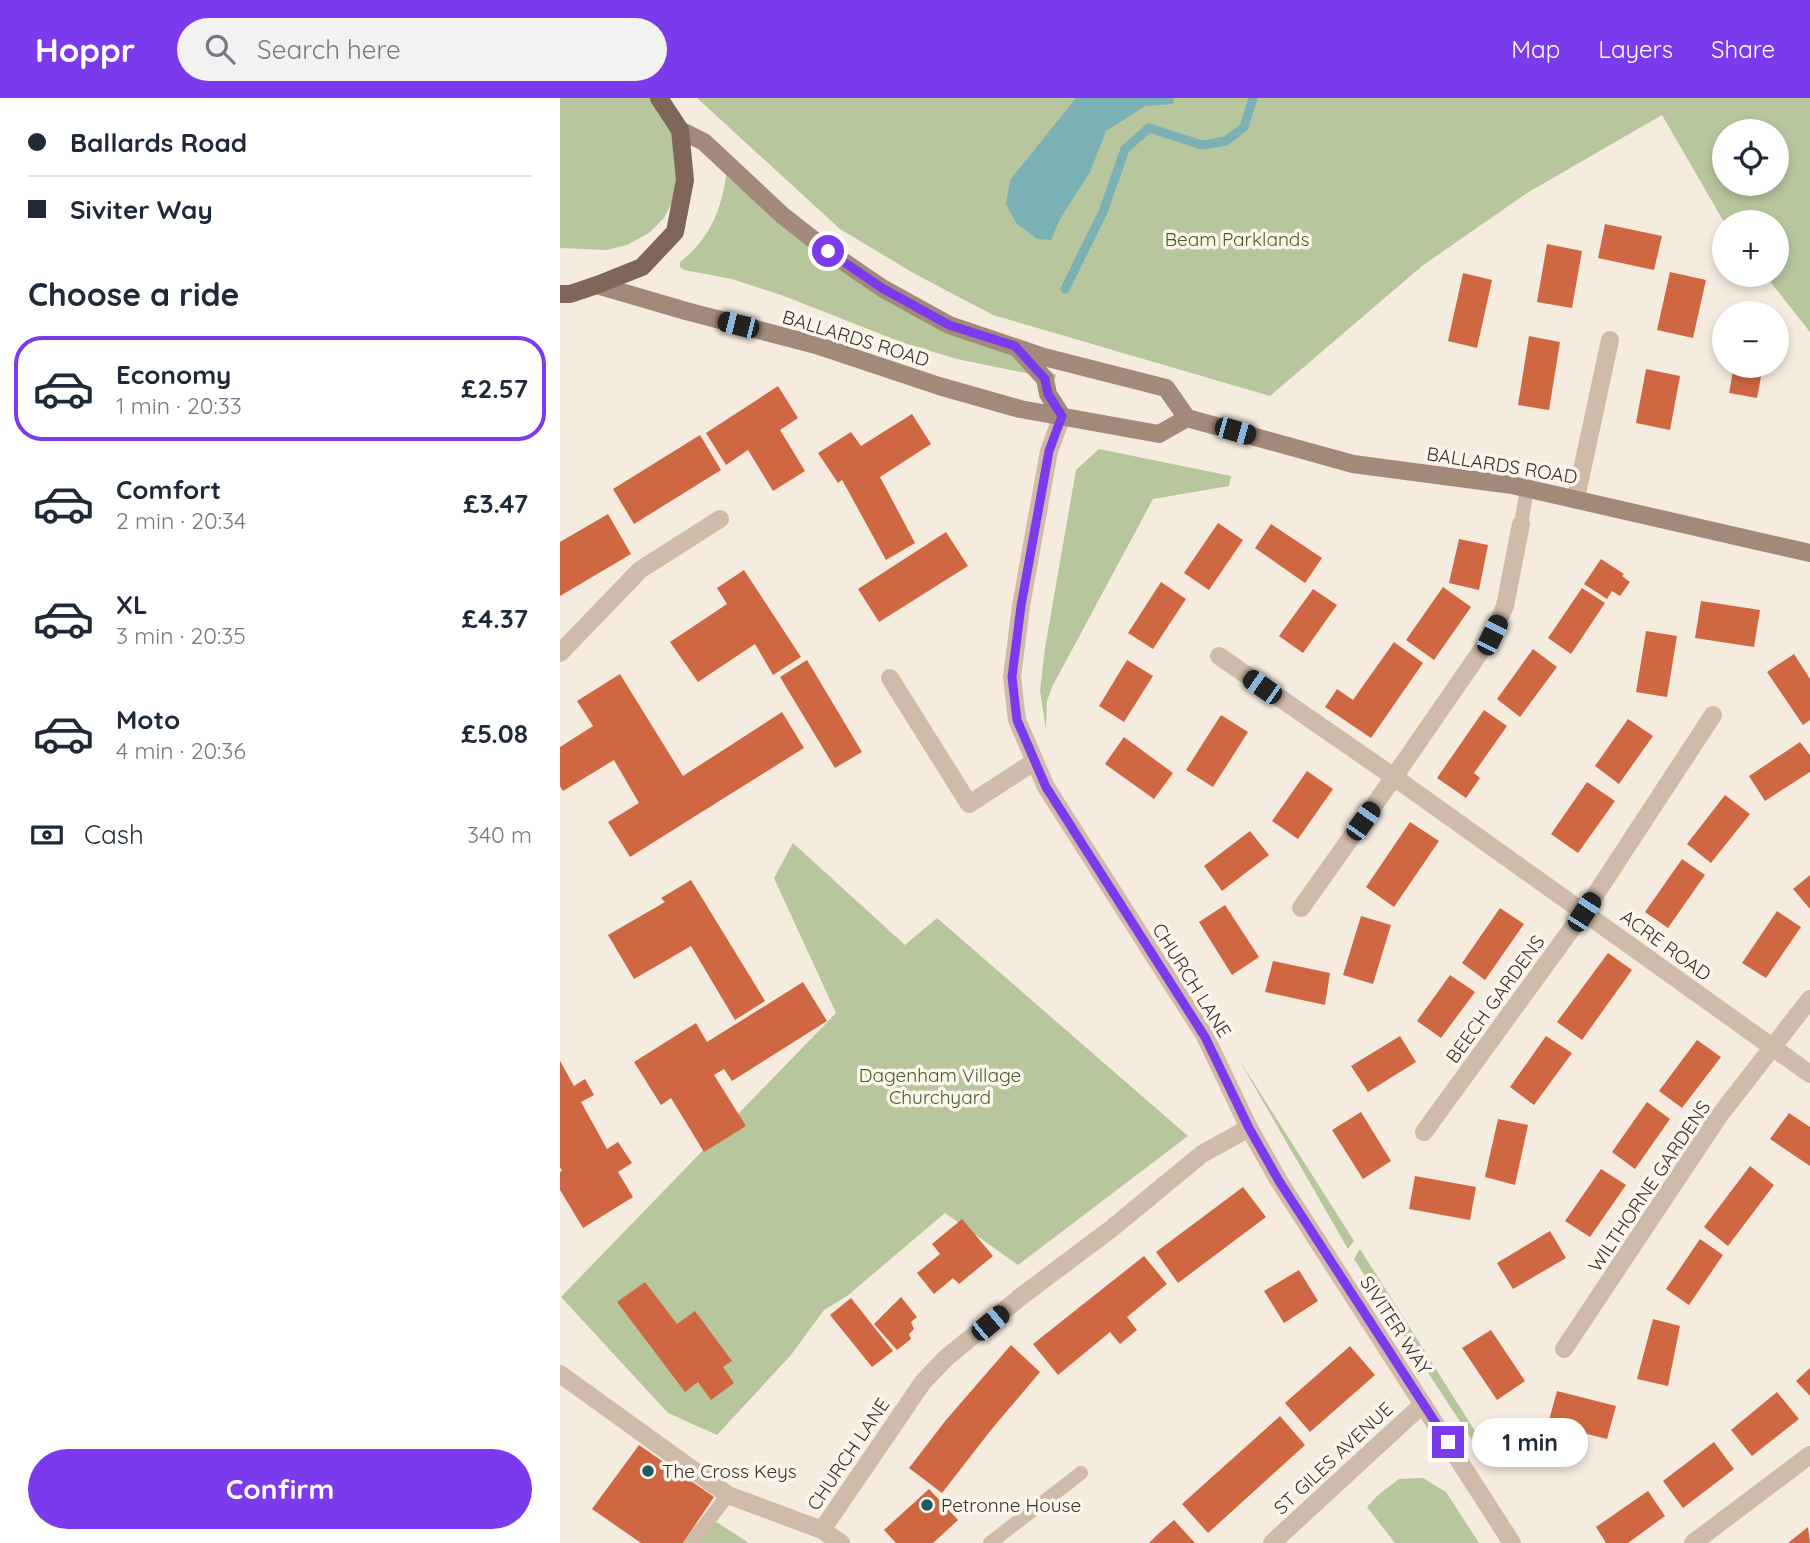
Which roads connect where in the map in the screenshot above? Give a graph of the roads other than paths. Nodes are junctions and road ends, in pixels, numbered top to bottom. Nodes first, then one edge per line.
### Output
1 (659, 98) edge
2 (680, 130) junction
3 (597, 285) junction
4 (560, 294) edge
5 (1610, 340) dead end
6 (1015, 346) junction
7 (1062, 416) junction
8 (1187, 418) junction
9 (1527, 489) junction
10 (1576, 498) junction
11 (720, 519) dead end
12 (1521, 524) joint
13 (1810, 553) edge
14 (560, 653) edge
15 (1219, 656) dead end
16 (890, 678) dead end
17 (1713, 715) dead end
18 (1034, 762) junction
19 (1394, 778) junction
20 (1301, 908) dead end
21 (1584, 912) junction
22 (1810, 999) edge
23 (1773, 1049) junction
24 (1810, 1074) edge
25 (1249, 1128) junction
26 (1424, 1132) dead end
27 (1563, 1349) dead end
28 (560, 1374) edge
29 (1423, 1404) junction
30 (1810, 1455) edge
31 (1081, 1474) dead end
32 (728, 1494) junction
33 (822, 1530) junction
34 (691, 1543) edge
35 (841, 1543) edge
36 (990, 1543) edge
37 (1272, 1543) edge
38 (1512, 1543) edge
39 (1693, 1543) edge

1 - 2 main road
2 - 3 main road
2 - 6 main road
3 - 4 main road
3 - 7 main road, BALLARDS ROAD
5 - 10 street
6 - 7 main road
6 - 8 main road
7 - 8 main road, BALLARDS ROAD
7 - 18 street, CHURCH LANE
8 - 9 main road, BALLARDS ROAD
9 - 10 main road, BALLARDS ROAD
9 - 12 lane
10 - 13 main road, BALLARDS ROAD
11 - 14 street
12 - 19 street
15 - 19 street, ACRE ROAD
16 - 18 street
17 - 21 street, BEECH GARDENS
18 - 25 street, CHURCH LANE
19 - 20 street
19 - 21 street, ACRE ROAD
21 - 23 street, ACRE ROAD
21 - 26 street, BEECH GARDENS
22 - 23 street, WILTHORNE GARDENS
23 - 24 street, ACRE ROAD
23 - 27 street, WILTHORNE GARDENS
25 - 29 street, SIVITER WAY
25 - 33 street, CHURCH LANE
28 - 32 street
29 - 37 street, ST GILES AVENUE
29 - 38 street, SIVITER WAY
30 - 39 street
31 - 36 lane
32 - 33 street
32 - 34 lane
33 - 35 street

